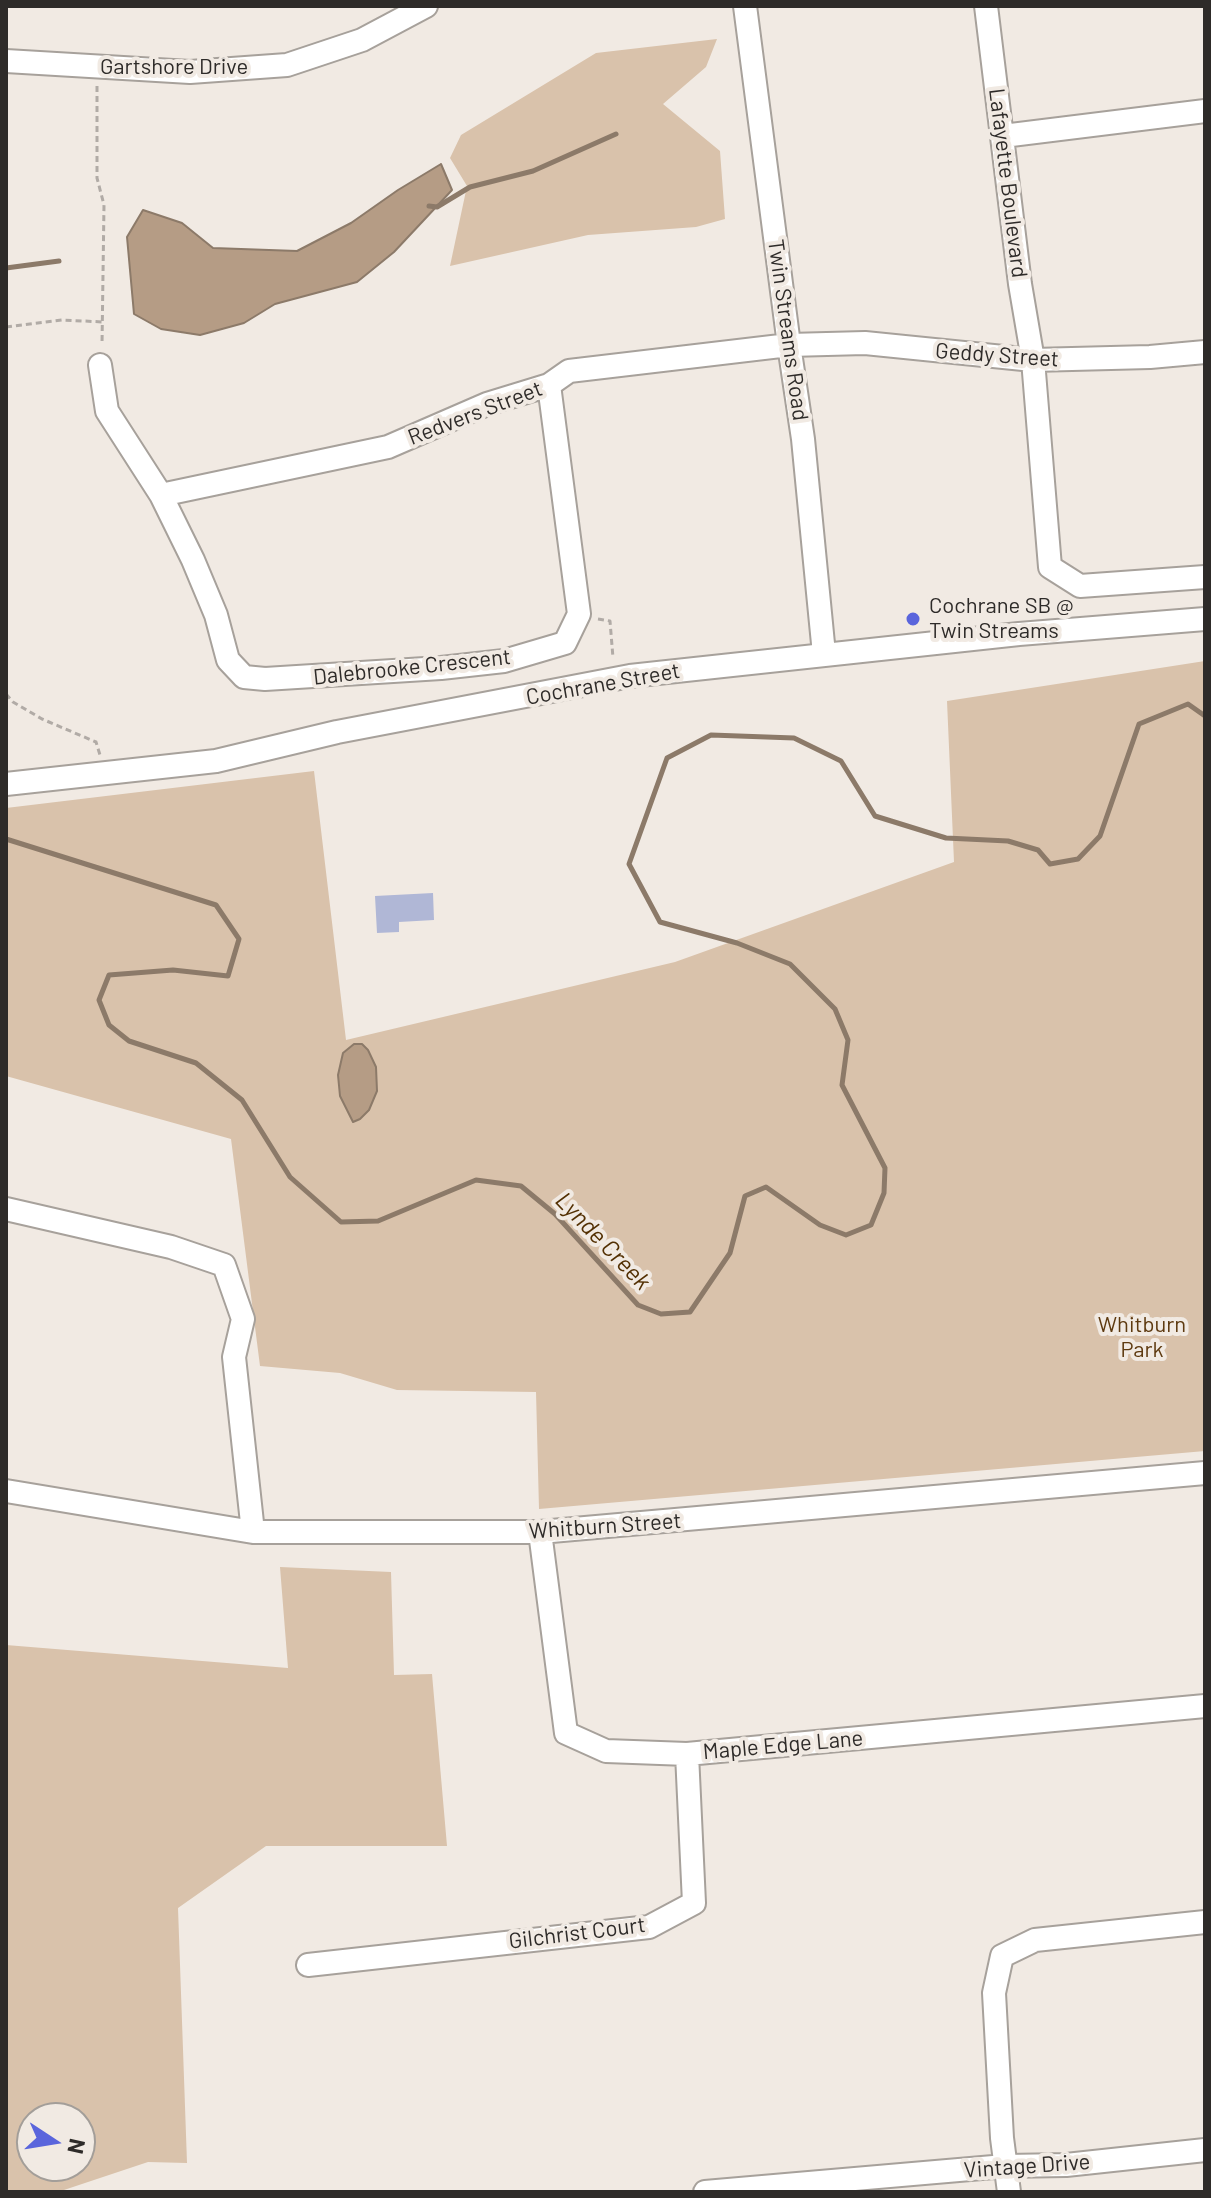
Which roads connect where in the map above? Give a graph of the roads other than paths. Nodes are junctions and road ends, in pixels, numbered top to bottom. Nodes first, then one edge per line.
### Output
1 (426, 6) edge
2 (745, 6) edge
3 (986, 6) edge
4 (6, 61) edge
5 (1205, 111) edge
6 (1003, 136) junction
7 (789, 345) junction
8 (1205, 352) edge
9 (1033, 360) junction
10 (100, 365) road end
11 (549, 385) junction
12 (161, 495) junction
13 (1205, 577) edge
14 (1205, 619) edge
15 (824, 654) junction
16 (6, 784) edge
17 (6, 1209) edge
18 (1205, 1473) edge
19 (6, 1491) edge
20 (253, 1532) junction
21 (540, 1532) junction
22 (1205, 1706) edge
23 (687, 1754) junction
24 (1205, 1922) edge
25 (308, 1965) dead end
26 (1205, 2150) edge
27 (1005, 2166) junction
28 (705, 2192) edge
29 (1009, 2192) edge

1 - 4 street, Gartshore Drive
2 - 7 street, Twin Streams Road
3 - 6 street, Lafayette Boulevard
5 - 6 street
6 - 9 street, Lafayette Boulevard
7 - 9 street, Geddy Street
7 - 11 street, Redvers Street
7 - 15 street, Twin Streams Road
8 - 9 street, Geddy Street
9 - 13 street, Lafayette Boulevard
10 - 12 street
11 - 12 street, Redvers Street
11 - 12 street, Dalebrooke Crescent
14 - 15 street, Cochrane Street
15 - 16 street, Cochrane Street
17 - 20 street
18 - 21 street, Whitburn Street
19 - 20 street, Whitburn Street
20 - 21 street, Whitburn Street
21 - 23 street, Maple Edge Lane
22 - 23 street, Maple Edge Lane
23 - 25 street, Gilchrist Court
24 - 27 street
26 - 27 street, Vintage Drive
27 - 28 street, Vintage Drive
27 - 29 street

